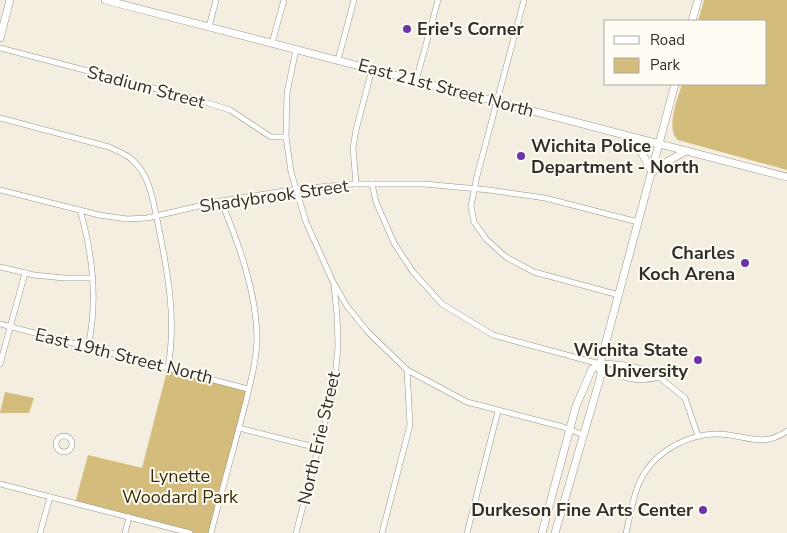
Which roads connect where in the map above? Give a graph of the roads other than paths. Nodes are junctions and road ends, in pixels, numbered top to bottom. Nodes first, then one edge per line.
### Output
1 (10, 0) edge
2 (105, 0) edge
3 (216, 0) edge
4 (284, 0) edge
5 (354, 0) edge
6 (438, 0) edge
7 (524, 0) edge
8 (698, 0) edge
9 (692, 20) edge
10 (208, 27) junction
11 (0, 38) edge
12 (272, 43) junction
13 (0, 48) edge
14 (296, 49) junction
15 (338, 60) junction
16 (372, 69) junction
17 (416, 81) junction
18 (675, 85) edge
19 (496, 102) junction
20 (0, 118) edge
21 (627, 135) junction
22 (286, 137) junction
23 (659, 144) junction
24 (686, 151) junction
25 (652, 172) junction
26 (787, 177) edge
27 (356, 184) junction
28 (372, 184) junction
29 (475, 188) junction
30 (297, 189) junction
31 (0, 190) edge
32 (221, 202) junction
33 (80, 210) junction
34 (156, 216) junction
35 (638, 222) junction
36 (0, 266) edge
37 (25, 273) junction
38 (93, 278) junction
39 (333, 282) junction
40 (619, 295) junction
41 (0, 324) edge
42 (10, 327) junction
43 (88, 347) junction
44 (0, 364) edge
45 (600, 364) junction
46 (168, 367) junction
47 (407, 370) junction
48 (659, 377) junction
49 (248, 389) junction
50 (498, 411) junction
51 (239, 428) junction
52 (570, 430) junction
53 (787, 431) edge
54 (584, 435) junction
55 (698, 436) junction
56 (318, 448) junction
57 (0, 484) edge
58 (50, 497) junction
59 (129, 517) junction
60 (40, 533) edge
61 (125, 533) edge
62 (190, 533) edge
63 (211, 533) edge
64 (296, 533) edge
65 (382, 533) edge
66 (467, 533) edge
67 (542, 533) edge
68 (556, 533) edge
69 (626, 533) edge

1 - 11 main road
2 - 10 main road, East 21st Street North
3 - 10 street
4 - 12 street
5 - 15 street
6 - 17 street
7 - 19 street
8 - 9 main road
10 - 12 main road, East 21st Street North
12 - 14 main road, East 21st Street North
13 - 22 street, Stadium Street
14 - 15 main road, East 21st Street North
14 - 22 street
15 - 16 main road, East 21st Street North
16 - 17 main road, East 21st Street North
16 - 27 street
17 - 19 main road, East 21st Street North
18 - 23 main road
19 - 21 main road, East 21st Street North
19 - 29 street
20 - 34 street
21 - 23 main road, East 21st Street North
21 - 25 main road
22 - 30 street
23 - 24 main road, East 21st Street North
23 - 25 main road
24 - 25 main road
24 - 26 main road, East 21st Street North
25 - 35 main road
27 - 28 street, Shadybrook Street
27 - 30 street, Shadybrook Street
28 - 29 street, Shadybrook Street
28 - 45 street
29 - 35 street, Shadybrook Street
29 - 40 street
30 - 32 street, Shadybrook Street
30 - 39 street
31 - 33 street, Shadybrook Street
32 - 34 street, Shadybrook Street
32 - 49 street
33 - 34 street, Shadybrook Street
33 - 38 street
34 - 46 street
35 - 40 main road
36 - 37 street
37 - 38 street
37 - 42 street
38 - 43 street
39 - 47 street
39 - 56 street, North Erie Street
40 - 45 main road
41 - 42 street, East 19th Street North
42 - 43 street, East 19th Street North
42 - 44 street
43 - 46 street, East 19th Street North
45 - 48 street
45 - 48 street
45 - 52 main road
45 - 54 main road
46 - 49 street, East 19th Street North
47 - 50 street
47 - 65 street
48 - 55 street
49 - 51 street
50 - 52 street
50 - 66 street
51 - 56 street
51 - 63 street
52 - 54 street
52 - 67 main road
53 - 55 street
54 - 68 main road
55 - 69 street
56 - 64 street, North Erie Street
57 - 58 street
58 - 59 street
58 - 60 street
59 - 61 street
59 - 62 street

